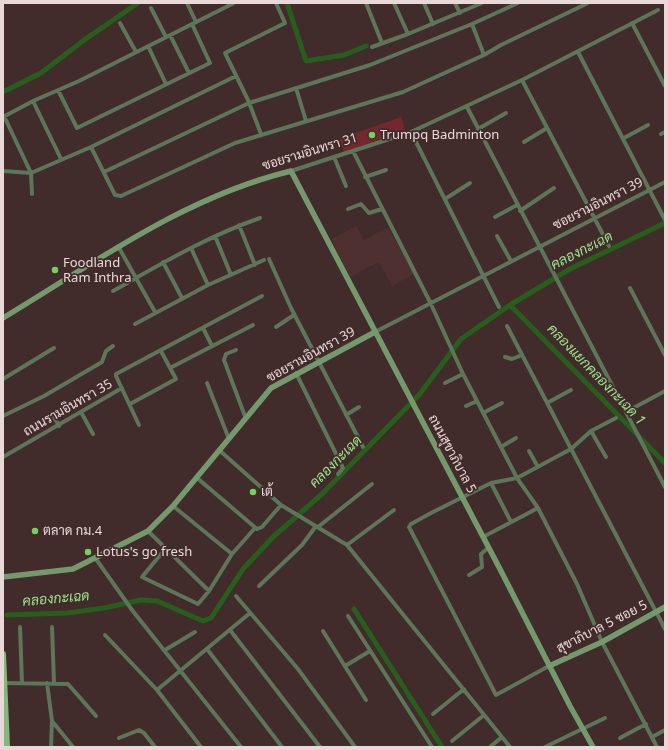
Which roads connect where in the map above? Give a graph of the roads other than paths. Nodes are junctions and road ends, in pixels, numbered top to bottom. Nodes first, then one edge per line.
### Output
1 (187, 3) edge
2 (234, 3) edge
3 (276, 3) edge
4 (366, 3) edge
5 (394, 3) edge
6 (424, 3) edge
7 (455, 3) edge
8 (482, 3) edge
9 (518, 3) edge
10 (588, 3) edge
11 (152, 8) dead end
12 (658, 10) dead end
13 (460, 13) junction
14 (120, 23) dead end
15 (194, 23) junction
16 (433, 24) junction
17 (472, 24) junction
18 (632, 24) junction
19 (408, 34) junction
20 (170, 35) junction
21 (166, 37) junction
22 (382, 43) junction
23 (148, 46) junction
24 (372, 47) dead end
25 (136, 52) junction
26 (578, 52) junction
27 (484, 55) junction
28 (189, 73) junction
29 (236, 76) junction
30 (522, 80) junction
31 (166, 84) junction
32 (665, 86) edge
33 (296, 88) junction
34 (58, 90) junction
35 (34, 101) junction
36 (249, 103) junction
37 (467, 107) junction
38 (506, 113) dead end
39 (4, 117) edge
40 (306, 121) junction
41 (648, 125) dead end
42 (547, 128) junction
43 (478, 129) junction
44 (411, 132) junction
45 (261, 134) junction
46 (624, 138) junction
47 (524, 142) dead end
48 (91, 147) junction
49 (352, 151) junction
50 (334, 157) junction
51 (61, 160) junction
52 (386, 170) dead end
53 (3, 171) edge
54 (291, 171) junction
55 (104, 172) junction
56 (31, 173) junction
57 (365, 177) junction
58 (665, 183) edge
59 (470, 184) dead end
60 (346, 186) dead end
61 (554, 188) dead end
62 (650, 190) junction
63 (32, 194) dead end
64 (445, 199) junction
65 (517, 206) junction
66 (348, 209) dead end
67 (382, 209) junction
68 (520, 211) junction
69 (495, 217) dead end
70 (260, 218) dead end
71 (595, 218) junction
72 (665, 219) edge
73 (239, 225) junction
74 (215, 236) junction
75 (497, 236) dead end
76 (118, 246) junction
77 (609, 246) dead end
78 (539, 247) junction
79 (191, 248) junction
80 (511, 261) junction
81 (163, 262) junction
82 (255, 265) junction
83 (231, 275) junction
84 (482, 277) junction
85 (136, 278) junction
86 (208, 285) junction
87 (630, 288) dead end
88 (113, 291) dead end
89 (262, 296) dead end
90 (182, 298) junction
91 (430, 302) junction
92 (499, 307) dead end
93 (156, 312) junction
94 (294, 315) junction
95 (3, 318) edge
96 (135, 324) dead end
97 (253, 324) dead end
98 (507, 326) dead end
99 (276, 327) dead end
100 (203, 328) junction
101 (375, 332) junction
102 (113, 346) dead end
103 (212, 346) junction
104 (54, 348) dead end
105 (236, 350) dead end
106 (161, 351) junction
107 (522, 355) junction
108 (665, 355) edge
109 (505, 357) dead end
110 (320, 361) junction
111 (170, 368) junction
112 (296, 373) junction
113 (463, 374) junction
114 (3, 379) edge
115 (207, 383) dead end
116 (445, 384) dead end
117 (122, 388) junction
118 (571, 390) dead end
119 (665, 392) edge
120 (477, 401) junction
121 (502, 403) dead end
122 (547, 403) junction
123 (130, 404) junction
124 (466, 406) dead end
125 (358, 407) dead end
126 (81, 412) junction
127 (483, 412) junction
128 (626, 412) junction
129 (53, 415) dead end
130 (346, 415) junction
131 (3, 416) edge
132 (616, 418) dead end
133 (246, 419) junction
134 (140, 425) dead end
135 (59, 426) junction
136 (591, 431) junction
137 (93, 434) dead end
138 (516, 438) dead end
139 (229, 439) junction
140 (363, 447) dead end
141 (501, 447) junction
142 (571, 449) junction
143 (219, 450) junction
144 (529, 451) dead end
145 (3, 457) edge
146 (606, 457) dead end
147 (538, 467) junction
148 (338, 474) dead end
149 (196, 478) junction
150 (517, 478) junction
151 (491, 483) junction
152 (372, 484) dead end
153 (665, 487) edge
154 (463, 496) junction
155 (281, 505) junction
156 (173, 506) junction
157 (538, 508) junction
158 (394, 510) dead end
159 (511, 522) junction
160 (317, 526) junction
161 (255, 528) junction
162 (148, 531) junction
163 (483, 537) junction
164 (347, 545) junction
165 (488, 547) junction
166 (166, 548) junction
167 (232, 554) junction
168 (96, 559) junction
169 (468, 574) dead end
170 (3, 577) edge
171 (259, 586) dead end
172 (210, 591) junction
173 (236, 596) dead end
174 (665, 607) edge
175 (656, 612) junction
176 (250, 613) junction
177 (348, 616) dead end
178 (20, 627) dead end
179 (52, 627) dead end
180 (230, 630) junction
181 (665, 630) edge
182 (323, 631) dead end
183 (195, 632) dead end
184 (104, 635) dead end
185 (602, 642) junction
186 (207, 649) junction
187 (165, 650) junction
188 (370, 651) junction
189 (3, 654) edge
190 (345, 666) junction
191 (549, 666) junction
192 (182, 671) junction
193 (4, 683) junction
194 (22, 683) junction
195 (47, 683) junction
196 (54, 683) junction
197 (464, 689) junction
198 (157, 690) junction
199 (366, 700) dead end
200 (433, 714) dead end
201 (484, 715) junction
202 (96, 716) dead end
203 (605, 718) dead end
204 (52, 721) junction
205 (646, 724) junction
206 (583, 730) junction
207 (665, 730) edge
208 (652, 736) junction
209 (502, 737) junction
210 (119, 738) dead end
211 (620, 738) dead end
212 (452, 741) dead end
213 (7, 747) edge
214 (51, 747) edge
215 (73, 747) edge
216 (155, 747) edge
217 (201, 747) edge
218 (241, 747) edge
219 (282, 747) edge
220 (320, 747) edge
221 (355, 747) edge
222 (432, 747) edge
223 (490, 747) edge
224 (510, 747) edge
225 (545, 747) edge
226 (593, 747) edge
227 (658, 747) edge

1 - 15 street
2 - 15 street
3 - 29 street
4 - 22 street
5 - 19 street
6 - 16 street
7 - 13 street
8 - 13 street
9 - 17 street
10 - 27 street
11 - 21 street
12 - 18 street, ซอยรามอินทรา 31
13 - 16 street
14 - 25 street
15 - 20 street
15 - 28 street
16 - 19 street
17 - 27 street
17 - 33 street
18 - 26 street, ซอยรามอินทรา 31
18 - 32 street
19 - 22 street
20 - 21 street
20 - 28 street
21 - 23 street
22 - 24 street
23 - 25 street
23 - 31 street
25 - 34 street
26 - 30 street, ซอยรามอินทรา 31
26 - 46 street
27 - 40 street
28 - 31 street
29 - 36 street
29 - 48 street
30 - 37 street, ซอยรามอินทรา 31
30 - 42 street
31 - 34 street
33 - 36 street
33 - 40 street
34 - 35 street
35 - 39 street
35 - 51 street
36 - 45 street
36 - 55 street
37 - 43 street
37 - 44 street, ซอยรามอินทรา 31
38 - 43 street
39 - 56 street
40 - 45 street
41 - 46 street
42 - 47 street
42 - 71 street
43 - 65 street
44 - 49 street, ซอยรามอินทรา 31
44 - 64 street
45 - 55 street
46 - 62 street
48 - 51 street
48 - 55 street
49 - 50 street, ซอยรามอินทรา 31
49 - 57 street
50 - 54 street, ซอยรามอินทรา 31
50 - 60 street
51 - 56 street
52 - 57 street
53 - 56 street
54 - 76 street, ซอยรามอินทรา 31
54 - 101 street, ถนนสุขาภิบาล 5
56 - 63 street
57 - 67 street
58 - 62 street, ซอยรามอินทรา 39
59 - 64 street
61 - 68 street
62 - 71 street, ซอยรามอินทรา 39
62 - 72 street
64 - 84 street
65 - 68 street
65 - 69 street
66 - 67 street
67 - 91 street
68 - 78 street
70 - 73 street
71 - 77 street
71 - 78 street, ซอยรามอินทรา 39
73 - 74 street
73 - 82 street
74 - 79 street
74 - 83 street
75 - 80 street
76 - 85 street
76 - 95 street, ซอยรามอินทรา 31
78 - 80 street, ซอยรามอินทรา 39
78 - 128 street
79 - 81 street
79 - 86 street
80 - 84 street, ซอยรามอินทรา 39
81 - 85 street
81 - 90 street
82 - 83 street
82 - 94 street
83 - 86 street
84 - 91 street, ซอยรามอินทรา 39
84 - 92 street
85 - 88 street
85 - 93 street
86 - 90 street
87 - 108 street
89 - 100 street
90 - 93 street
91 - 101 street, ซอยรามอินทรา 39
91 - 113 street
93 - 96 street
94 - 99 street
94 - 110 street
97 - 103 street
98 - 107 street
100 - 103 street
100 - 106 street
101 - 110 street, ซอยรามอินทรา 39
101 - 154 street, ถนนสุขาภิบาล 5
102 - 131 street
103 - 111 street
104 - 114 street
105 - 133 street
106 - 111 street
106 - 117 street
107 - 109 street
107 - 122 street
110 - 112 street, ซอยรามอินทรา 39
110 - 130 street
111 - 123 street
112 - 133 street, ซอยรามอินทรา 39
112 - 148 street
113 - 116 street
113 - 120 street
115 - 139 street
117 - 123 street
117 - 126 street, ถนนรามอินทรา 35
118 - 122 street
119 - 128 street
120 - 124 street
120 - 127 street
121 - 127 street
122 - 142 street
123 - 134 street
125 - 130 street
126 - 135 street, ถนนรามอินทรา 35
126 - 137 street
127 - 141 street
128 - 153 street
129 - 135 street
130 - 140 street
132 - 136 street
133 - 139 street, ซอยรามอินทรา 39
135 - 145 street, ถนนรามอินทรา 35
136 - 142 street
136 - 146 street
138 - 141 street
139 - 143 street, ซอยรามอินทรา 39
141 - 150 street
142 - 147 street
142 - 175 street
143 - 149 street, ซอยรามอินทรา 39
143 - 155 street
144 - 147 street
147 - 150 street
149 - 156 street, ซอยรามอินทรา 39
149 - 161 street
150 - 151 street
150 - 157 street
151 - 154 street
151 - 159 street
152 - 160 street
154 - 163 street, ถนนสุขาภิบาล 5
154 - 191 street
155 - 160 street
155 - 161 street
156 - 162 street, ซอยรามอินทรา 39
156 - 167 street
157 - 159 street
157 - 185 street
158 - 164 street
159 - 163 street
160 - 164 street
160 - 171 street
161 - 167 street
162 - 166 street
162 - 168 street, ซอยรามอินทรา 39
163 - 165 street, ถนนสุขาภิบาล 5
164 - 197 street
165 - 169 street
165 - 191 street, ถนนสุขาภิบาล 5
166 - 172 street
166 - 172 street
167 - 172 street
168 - 170 street, ซอยรามอินทรา 39
168 - 187 street
173 - 176 street
174 - 175 street, สุขาภิบาล 5 ซอย 5
175 - 181 street
175 - 185 street, สุขาภิบาล 5 ซอย 5
176 - 180 street
176 - 221 street
177 - 188 street
178 - 194 street
179 - 196 street
180 - 186 street
180 - 220 street
182 - 190 street
183 - 187 street
184 - 198 street
185 - 191 street, สุขาภิบาล 5 ซอย 5
185 - 205 street
186 - 192 street
186 - 219 street
187 - 192 street
188 - 190 street
188 - 222 street
189 - 193 main road
190 - 199 street
191 - 206 street, ถนนสุขาภิบาล 5
192 - 198 street
192 - 218 street
193 - 194 street
193 - 213 main road
194 - 195 street
195 - 196 street
195 - 204 street
196 - 202 street
197 - 200 street
197 - 201 street
198 - 217 street
201 - 209 street
201 - 212 street
203 - 206 street
204 - 214 street
204 - 215 street
205 - 208 street
205 - 211 street
206 - 225 street
206 - 226 street, ถนนสุขาภิบาล 5
207 - 208 street
208 - 227 street
209 - 223 street
209 - 224 street
210 - 216 street

